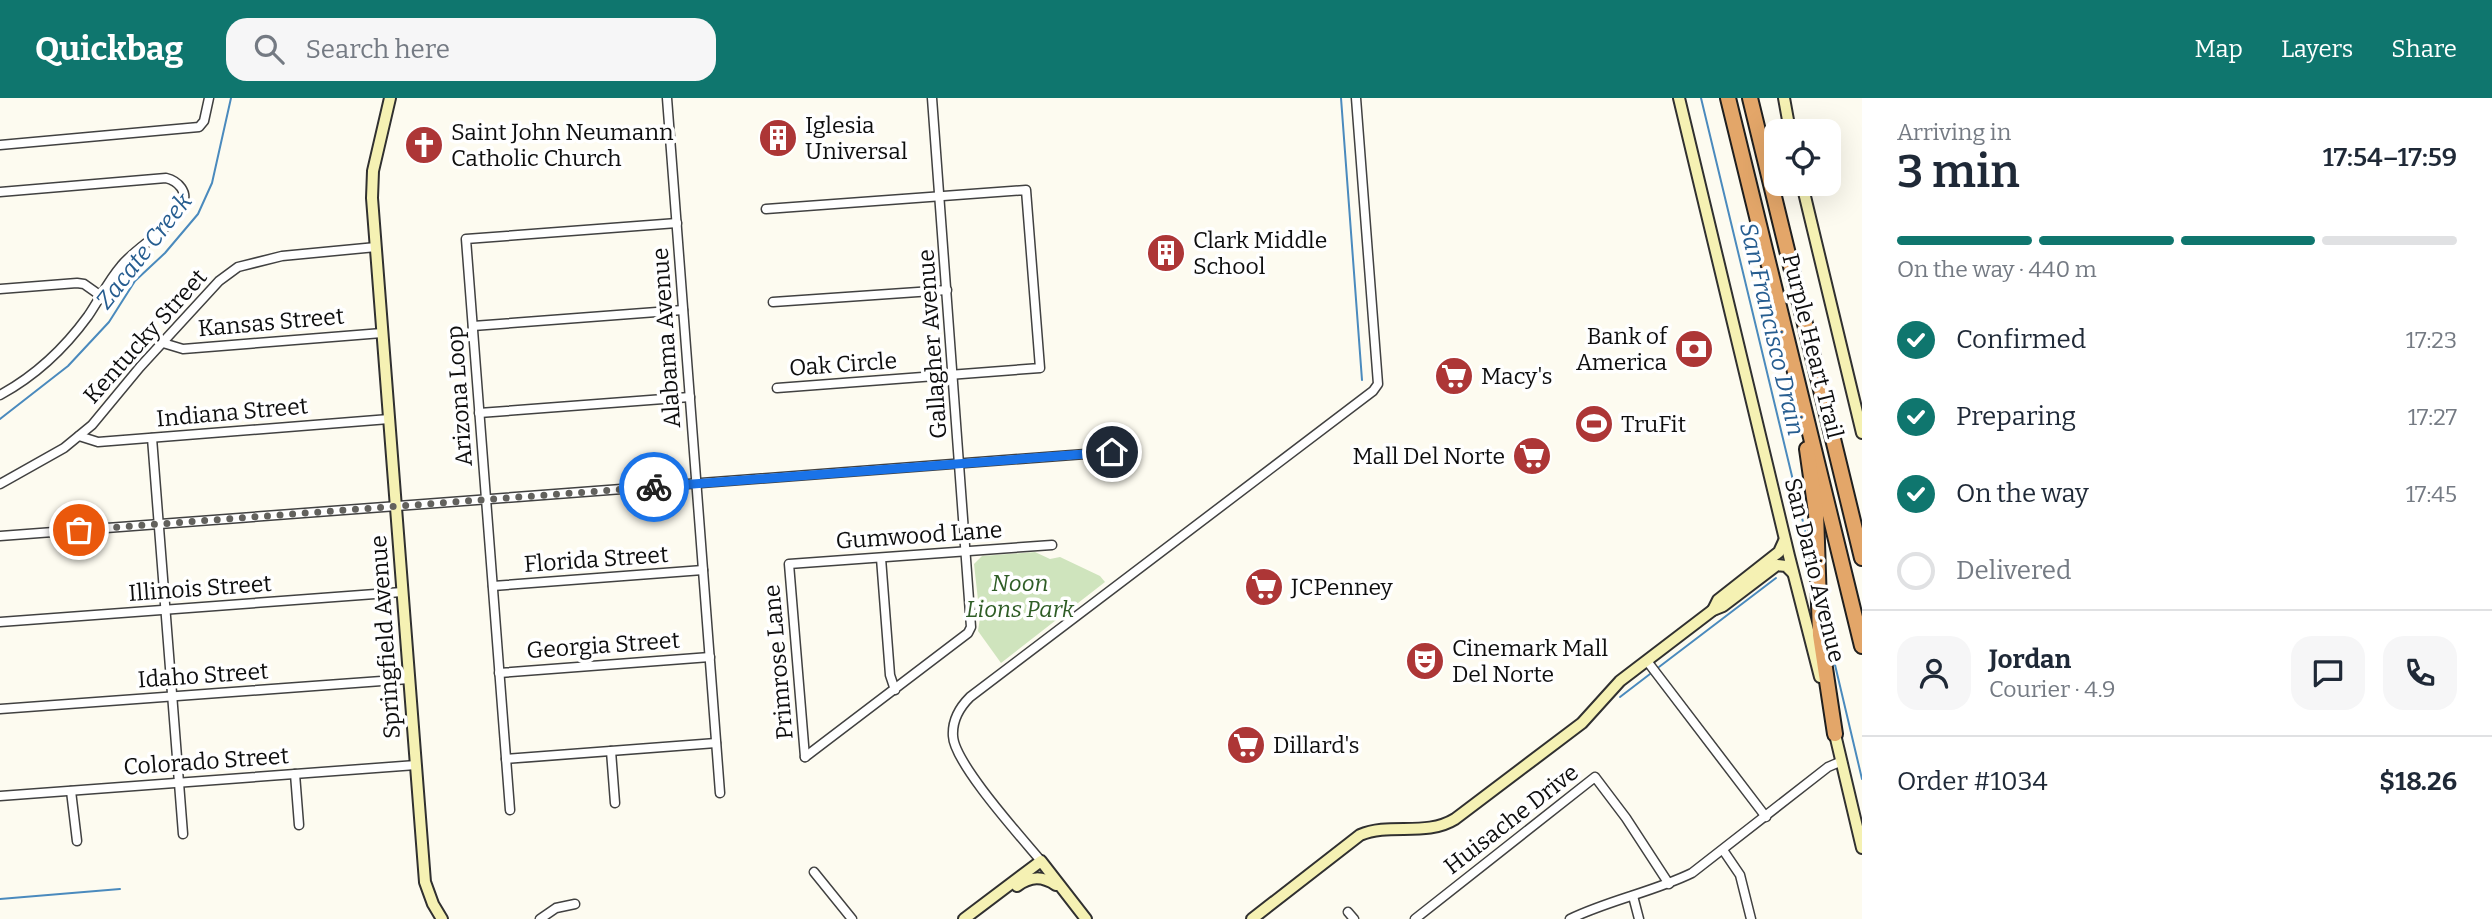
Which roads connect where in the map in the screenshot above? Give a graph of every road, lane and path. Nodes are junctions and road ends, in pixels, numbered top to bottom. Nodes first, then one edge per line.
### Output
1 (209, 98) edge
2 (390, 98) edge
3 (667, 98) edge
4 (932, 98) edge
5 (1356, 98) edge
6 (1679, 98) edge
7 (1728, 98) edge
8 (1750, 98) edge
9 (1782, 98) edge
10 (1787, 119) edge
11 (0, 145) edge
12 (0, 192) edge
13 (1805, 196) edge
14 (940, 197) junction
15 (766, 209) dead end
16 (677, 223) junction
17 (376, 247) junction
18 (0, 289) edge
19 (947, 290) junction
20 (101, 296) junction
21 (773, 302) dead end
22 (683, 310) junction
23 (473, 326) junction
24 (382, 333) junction
25 (163, 343) junction
26 (954, 375) junction
27 (777, 388) dead end
28 (0, 395) edge
29 (1802, 395) junction
30 (690, 397) junction
31 (479, 412) junction
32 (389, 419) junction
33 (1830, 425) junction
34 (1862, 433) edge
35 (79, 436) junction
36 (152, 438) junction
37 (1112, 452) dead end
38 (960, 463) junction
39 (696, 483) junction
40 (0, 484) edge
41 (486, 499) junction
42 (396, 506) junction
43 (1862, 517) edge
44 (159, 523) junction
45 (1784, 535) junction
46 (0, 536) edge
47 (1052, 545) dead end
48 (967, 551) junction
49 (881, 558) junction
50 (1862, 558) edge
51 (789, 565) joint
52 (703, 570) junction
53 (1795, 577) junction
54 (492, 586) junction
55 (402, 592) junction
56 (165, 609) junction
57 (1713, 610) junction
58 (0, 622) edge
59 (1862, 646) edge
60 (710, 657) junction
61 (1647, 661) junction
62 (499, 673) junction
63 (409, 679) junction
64 (895, 690) junction
65 (172, 696) junction
66 (0, 709) edge
67 (1835, 734) junction
68 (716, 743) junction
69 (611, 751) junction
70 (805, 757) joint
71 (506, 759) junction
72 (1842, 761) junction
73 (416, 765) junction
74 (295, 774) junction
75 (179, 783) junction
76 (71, 791) junction
77 (720, 793) dead end
78 (0, 796) edge
79 (615, 803) dead end
80 (510, 810) dead end
81 (1766, 817) junction
82 (299, 825) dead end
83 (183, 834) dead end
84 (77, 841) dead end
85 (1862, 848) edge
86 (1723, 850) junction
87 (1041, 861) junction
88 (814, 872) dead end
89 (1669, 884) junction
90 (1062, 889) junction
91 (1633, 896) junction
92 (993, 898) junction
93 (575, 904) dead end
94 (437, 917) edge
95 (540, 919) edge
96 (852, 919) edge
97 (964, 919) edge
98 (1086, 919) edge
99 (1252, 919) edge
100 (1415, 919) edge
101 (1570, 919) edge
102 (1639, 919) edge
103 (1751, 919) edge

1 - 11 street
2 - 17 main road, Springfield Avenue
3 - 16 street, Alabama Avenue
4 - 14 street, Gallagher Avenue
5 - 87 street
6 - 45 main road, San Dario Avenue
7 - 29 highway, Purple Heart Trail
8 - 33 highway, Purple Heart Trail
9 - 10 main road
12 - 20 street
13 - 34 main road
14 - 15 street
14 - 19 street, Gallagher Avenue
14 - 26 street, Oak Circle
16 - 22 street, Alabama Avenue
16 - 23 street, Arizona Loop
17 - 24 main road, Springfield Avenue
17 - 25 street, Kentucky Street
18 - 20 street
19 - 21 street
19 - 26 street, Gallagher Avenue
20 - 28 street
22 - 23 street
22 - 30 street, Alabama Avenue
23 - 31 street, Arizona Loop
24 - 25 street, Kansas Street
24 - 32 main road, Springfield Avenue
25 - 35 street, Kentucky Street
26 - 27 street, Oak Circle
26 - 38 street, Gallagher Avenue
29 - 59 highway, Purple Heart Trail
29 - 67 highway
30 - 31 street
30 - 39 street, Alabama Avenue
31 - 41 street, Arizona Loop
32 - 36 street, Indiana Street
32 - 42 main road, Springfield Avenue
33 - 43 highway
33 - 50 highway, Purple Heart Trail
35 - 36 street, Indiana Street
35 - 40 street, Kentucky Street
36 - 44 street
37 - 38 street
38 - 39 street
38 - 48 street, Gallagher Avenue
39 - 41 street
39 - 52 street, Alabama Avenue
41 - 42 street
41 - 54 street, Arizona Loop
42 - 44 street
42 - 55 main road, Springfield Avenue
44 - 46 street
44 - 56 street
45 - 53 main road, San Dario Avenue
45 - 57 main road
47 - 48 street, Gumwood Lane
48 - 49 street, Gumwood Lane
48 - 64 street, Gallagher Avenue
49 - 51 street, Gumwood Lane
49 - 64 street
51 - 70 street, Primrose Lane
52 - 54 street, Florida Street
52 - 60 street, Alabama Avenue
53 - 57 main road
53 - 67 main road, San Dario Avenue
54 - 62 street, Arizona Loop
55 - 56 street, Illinois Street
55 - 63 main road, Springfield Avenue
56 - 58 street, Illinois Street
56 - 65 street
57 - 61 main road
60 - 62 street, Georgia Street
60 - 68 street, Alabama Avenue
61 - 81 street
61 - 99 main road
62 - 71 street, Arizona Loop
63 - 65 street, Idaho Street
63 - 73 main road, Springfield Avenue
64 - 70 street, Gallagher Avenue
65 - 66 street, Idaho Street
65 - 75 street
67 - 72 main road, San Dario Avenue
68 - 69 street
68 - 77 street, Alabama Avenue
69 - 71 street
69 - 79 street
71 - 80 street, Arizona Loop
72 - 81 street
72 - 85 main road, San Dario Avenue
73 - 74 street, Colorado Street
73 - 94 main road, Springfield Avenue
74 - 75 street, Colorado Street
74 - 82 street
75 - 76 street, Colorado Street
75 - 83 street
76 - 78 street, Colorado Street
76 - 84 street
81 - 86 street
86 - 89 street
86 - 103 street
87 - 90 main road
87 - 92 main road
88 - 96 street
89 - 91 street
89 - 100 street, Huisache Drive
90 - 92 main road
90 - 98 main road
91 - 101 street
91 - 102 street
92 - 97 main road
93 - 95 street

